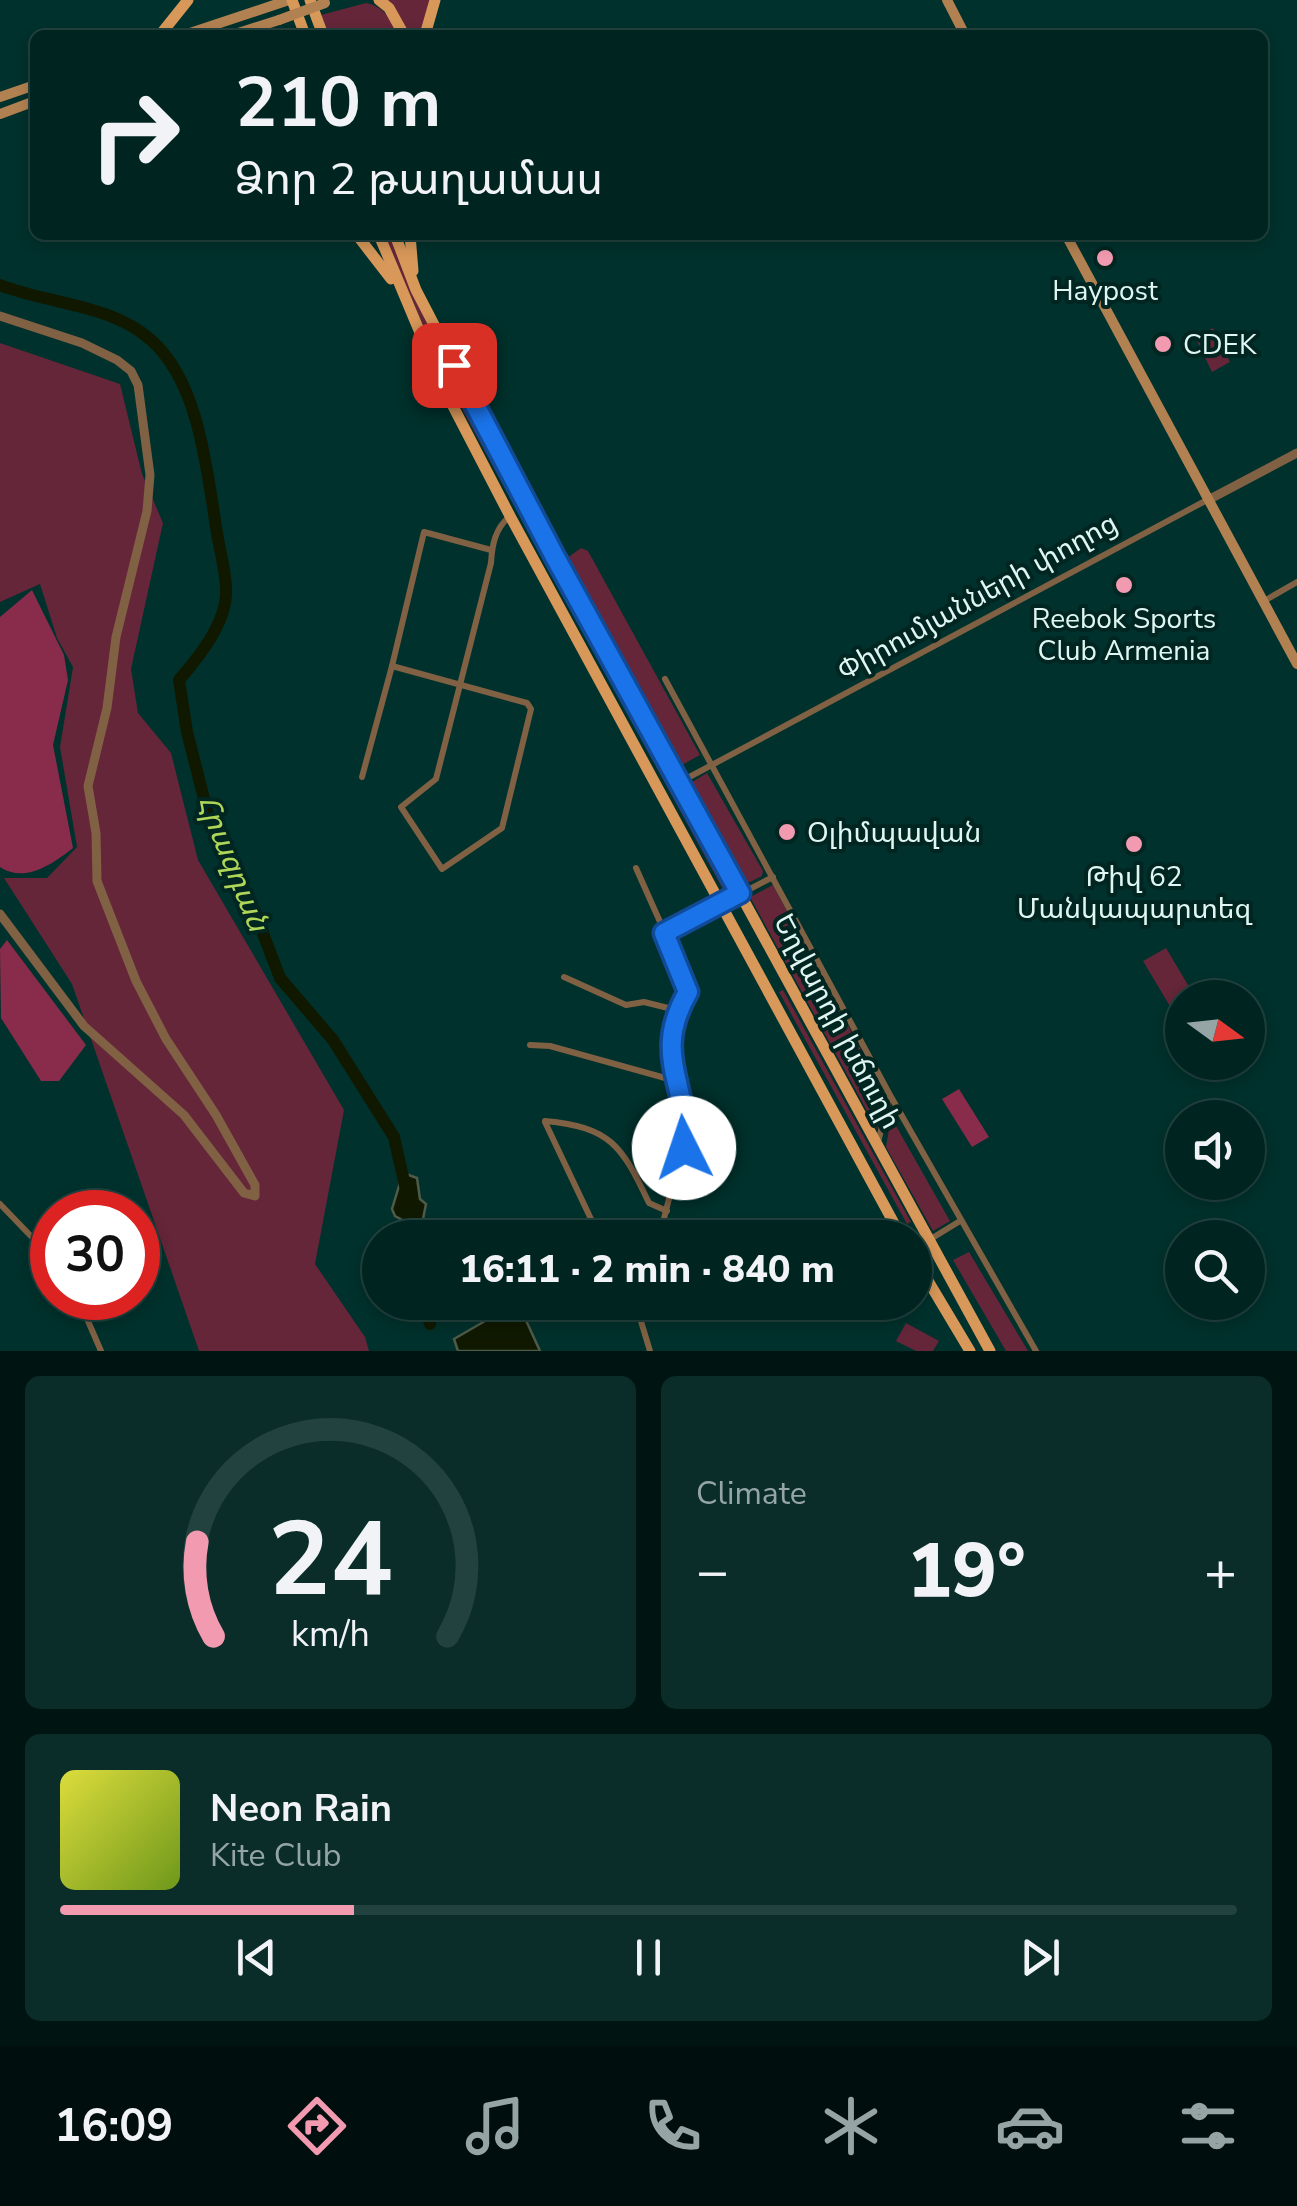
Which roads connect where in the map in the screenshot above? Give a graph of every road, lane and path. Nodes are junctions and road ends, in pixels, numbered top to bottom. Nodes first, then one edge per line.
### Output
1 (290, 0) edge
2 (310, 0) edge
3 (379, 0) edge
4 (435, 0) edge
5 (945, 0) edge
6 (330, 2) edge
7 (185, 3) edge
8 (164, 30) edge
9 (199, 30) edge
10 (248, 30) edge
11 (302, 30) edge
12 (321, 30) edge
13 (401, 30) edge
14 (427, 30) edge
15 (960, 30) edge
16 (30, 87) edge
17 (0, 98) edge
18 (30, 103) edge
19 (0, 114) edge
20 (361, 240) edge
21 (380, 240) edge
22 (397, 240) edge
23 (411, 240) edge
24 (1071, 240) edge
25 (416, 290) junction
26 (402, 297) junction
27 (0, 316) edge
28 (1297, 453) edge
29 (1212, 498) junction
30 (510, 516) junction
31 (491, 550) junction
32 (555, 557) junction
33 (536, 566) junction
34 (1297, 582) edge
35 (1266, 600) junction
36 (1297, 652) edge
37 (1297, 664) edge
38 (392, 666) junction
39 (664, 679) dead end
40 (460, 685) junction
41 (712, 764) junction
42 (362, 777) dead end
43 (679, 782) junction
44 (636, 868) dead end
45 (773, 876) junction
46 (740, 893) junction
47 (720, 904) junction
48 (0, 914) edge
49 (664, 933) junction
50 (564, 978) dead end
51 (676, 1010) junction
52 (530, 1045) dead end
53 (676, 1081) junction
54 (890, 1095) junction
55 (877, 1146) junction
56 (0, 1204) edge
57 (667, 1211) junction
58 (592, 1220) edge
59 (664, 1220) edge
60 (892, 1220) edge
61 (917, 1220) edge
62 (960, 1221) junction
63 (30, 1235) edge
64 (932, 1238) edge
65 (932, 1248) edge
66 (942, 1265) junction
67 (932, 1270) edge
68 (932, 1287) edge
69 (88, 1320) edge
70 (641, 1320) edge
71 (101, 1351) edge
72 (650, 1351) edge
73 (970, 1351) edge
74 (990, 1351) edge
75 (1036, 1351) edge

1 - 9 main road
1 - 11 main road
2 - 12 main road
3 - 13 main road
4 - 14 main road
5 - 15 main road
6 - 10 main road, bridge
7 - 8 main road
16 - 17 main road
18 - 19 main road
20 - 26 main road
21 - 26 main road, Եղվարդի խճուղի
22 - 25 main road, Եղվարդի խճուղի
23 - 25 main road
24 - 29 main road
25 - 32 main road, Եղվարդի խճուղի
26 - 30 main road, Եղվարդի խճուղի
27 - 48 street
28 - 29 street, Փիրումյանների փողոց
29 - 35 main road
29 - 41 street, Փիրումյանների փողոց
30 - 31 street
30 - 33 main road, Եղվարդի խճուղի
31 - 38 street
31 - 40 street
32 - 33 main road
32 - 43 main road, Եղվարդի խճուղի
33 - 47 main road, Եղվարդի խճուղի
34 - 35 street
35 - 36 main road
35 - 37 main road
38 - 40 street
38 - 42 street
39 - 41 street
40 - 40 street
41 - 43 street, Փիրումյանների փողոց
41 - 45 street
43 - 46 main road, Եղվարդի խճուղի
44 - 49 street
45 - 46 street
45 - 54 street
46 - 47 street
46 - 55 main road, Եղվարդի խճուղի
47 - 49 street
47 - 60 main road, Եղվարդի խճուղի
49 - 51 street
50 - 51 street
51 - 53 street
52 - 53 street
53 - 57 street
54 - 55 street
54 - 62 street
55 - 61 main road, Եղվարդի խճուղի
56 - 63 street
57 - 58 street
57 - 59 street
62 - 64 street
62 - 75 street
65 - 66 main road, Եղվարդի խճուղի
66 - 67 main road
66 - 74 main road, Եղվարդի խճուղի
68 - 73 main road
69 - 71 street
70 - 72 street

